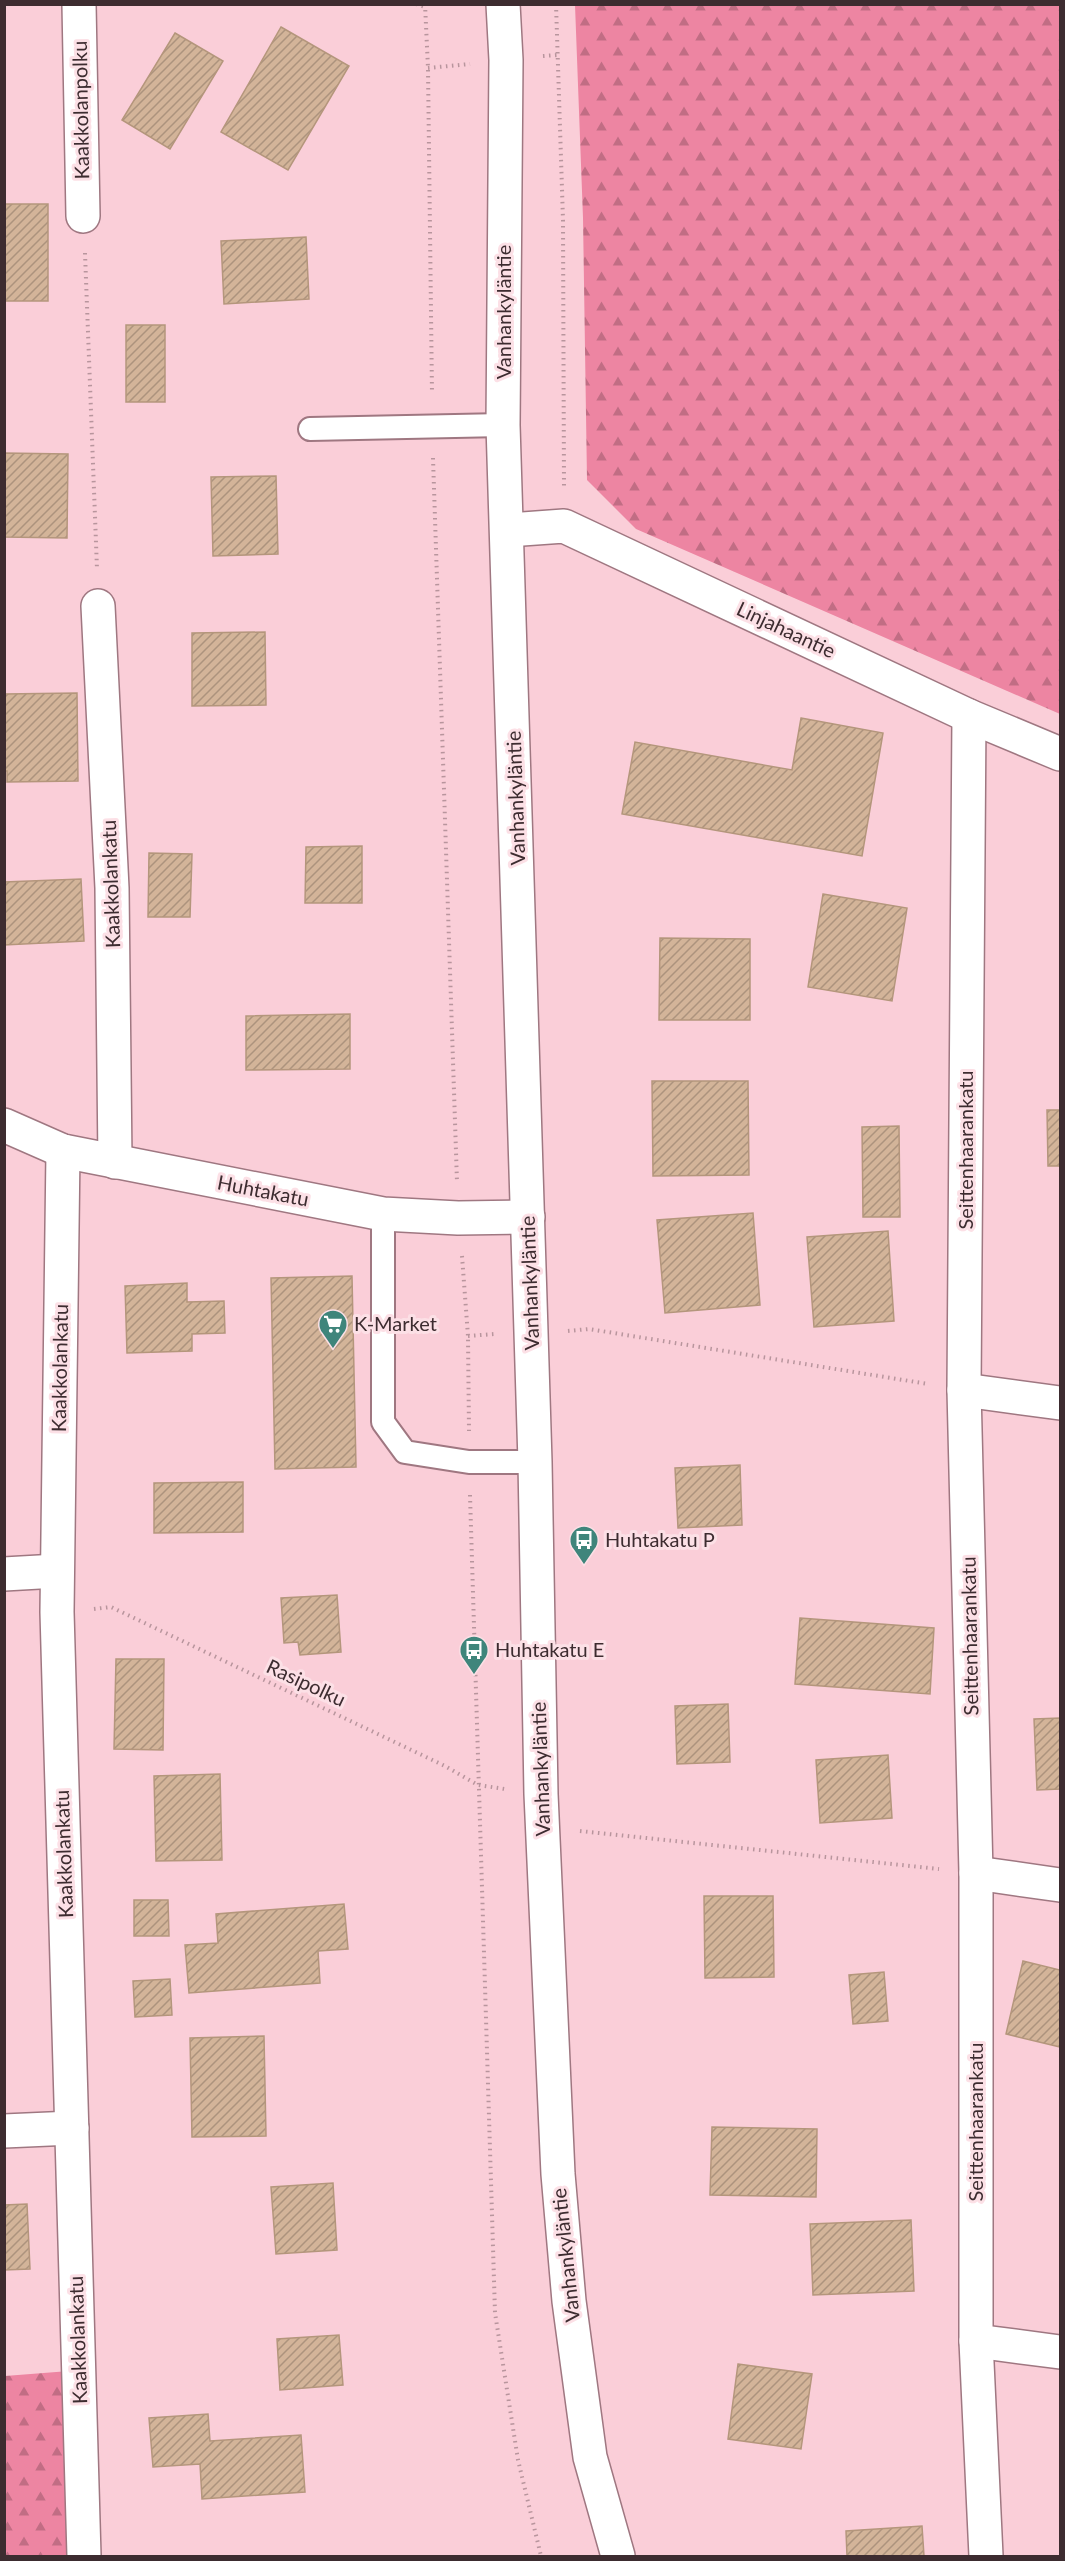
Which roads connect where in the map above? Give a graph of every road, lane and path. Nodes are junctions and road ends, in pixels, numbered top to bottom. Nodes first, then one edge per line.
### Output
1 (79, 4) edge
2 (416, 4) edge
3 (503, 4) edge
4 (556, 4) edge
5 (425, 6) edge
6 (83, 216) joint
7 (503, 425) junction
8 (432, 427) junction
9 (310, 429) dead end
10 (564, 526) junction
11 (508, 530) junction
12 (98, 606) joint
13 (969, 716) junction
14 (1060, 754) edge
15 (4, 1125) edge
16 (63, 1151) junction
17 (115, 1162) junction
18 (383, 1214) junction
19 (528, 1217) junction
20 (458, 1218) junction
21 (532, 1333) junction
22 (468, 1336) junction
23 (964, 1390) junction
24 (1060, 1403) edge
25 (470, 1462) junction
26 (535, 1462) junction
27 (57, 1571) junction
28 (4, 1574) edge
29 (57, 1612) junction
30 (478, 1785) junction
31 (541, 1794) junction
32 (543, 1830) junction
33 (976, 1873) junction
34 (1060, 1885) edge
35 (72, 2128) junction
36 (4, 2131) edge
37 (976, 2341) junction
38 (1060, 2352) edge
39 (84, 2556) edge
40 (541, 2556) edge
41 (618, 2556) edge
42 (986, 2556) edge

1 - 6 street, Kaakkolanpolku
2 - 5 path
3 - 7 street, Vanhankyläntie
4 - 10 path
5 - 8 path
6 - 12 path
7 - 8 lane
7 - 11 street, Vanhankyläntie
8 - 9 lane
8 - 20 path
10 - 11 street, Linjahaantie
10 - 13 street, Linjahaantie
11 - 19 street, Vanhankyläntie
12 - 17 street, Kaakkolankatu
13 - 14 street, Linjahaantie
13 - 23 street, Seittenhaarankatu
15 - 16 street, Huhtakatu
16 - 17 street, Huhtakatu
16 - 27 street, Kaakkolankatu
17 - 18 street, Huhtakatu
18 - 20 street, Huhtakatu
18 - 25 lane
19 - 20 street, Huhtakatu
19 - 21 street, Vanhankyläntie
20 - 22 path
21 - 22 path
21 - 23 path
21 - 26 street, Vanhankyläntie
22 - 25 path
23 - 24 street
23 - 33 street, Seittenhaarankatu
25 - 26 lane
25 - 30 path
26 - 31 street, Vanhankyläntie
27 - 28 street
27 - 29 street, Kaakkolankatu
29 - 30 path, Rasipolku
29 - 35 street, Kaakkolankatu
30 - 31 path, Rasipolku
30 - 40 path
31 - 32 street, Vanhankyläntie
32 - 33 path
32 - 41 street, Vanhankyläntie
33 - 34 street
33 - 37 street, Seittenhaarankatu
35 - 36 street
35 - 39 street, Kaakkolankatu
37 - 38 street
37 - 42 street, Seittenhaarankatu

